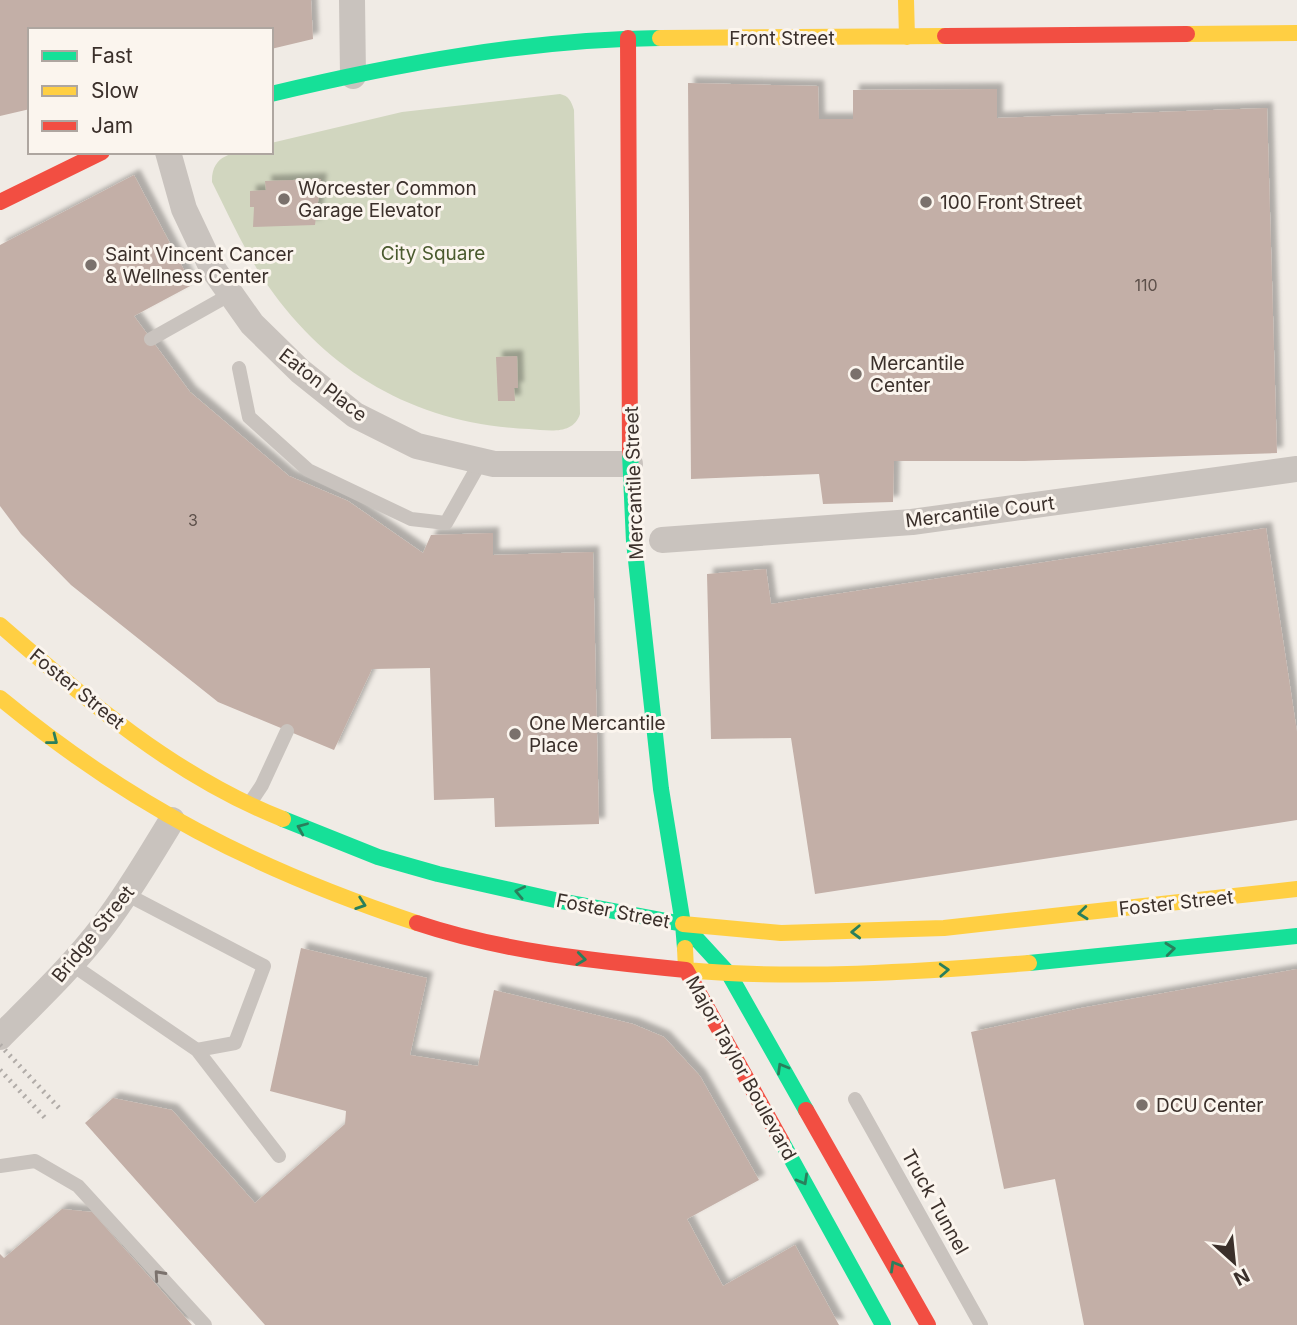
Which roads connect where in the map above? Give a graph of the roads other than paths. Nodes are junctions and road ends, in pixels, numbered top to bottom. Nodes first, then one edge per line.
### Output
1 (352, 0) edge
2 (906, 0) edge
3 (1297, 33) edge
4 (907, 37) junction
5 (628, 38) junction
6 (353, 76) junction
7 (273, 94) edge
8 (98, 154) edge
9 (170, 154) edge
10 (0, 202) edge
11 (231, 294) junction
12 (151, 339) dead end
13 (239, 368) dead end
14 (481, 461) junction
15 (630, 464) junction
16 (1297, 469) edge
17 (662, 540) dead end
18 (0, 625) edge
19 (0, 698) edge
20 (287, 731) dead end
21 (249, 804) junction
22 (172, 820) junction
23 (1297, 889) edge
24 (126, 894) junction
25 (683, 924) junction
26 (1297, 936) edge
27 (71, 964) junction
28 (686, 970) junction
29 (729, 974) junction
30 (0, 1037) edge
31 (197, 1050) junction
32 (855, 1099) dead end
33 (279, 1156) dead end
34 (0, 1166) edge
35 (205, 1325) edge
36 (883, 1325) edge
37 (928, 1325) edge
38 (981, 1325) edge

1 - 6 street
2 - 4 main road
3 - 4 main road, Front Street
4 - 5 main road, Front Street
5 - 6 main road, Front Street
5 - 15 main road, Mercantile Street
6 - 7 main road, Front Street
8 - 10 main road
9 - 11 street, Eaton Place
11 - 12 lane
11 - 14 street, Eaton Place
13 - 14 lane
14 - 15 street, Eaton Place
15 - 25 main road, Mercantile Street
16 - 17 street, Mercantile Court
18 - 21 main road, Foster Street
19 -> 22 main road
20 - 21 lane
25 -> 21 main road, Foster Street
22 - 24 street, Bridge Street
22 -> 28 main road
23 -> 25 main road, Foster Street
24 - 27 street, Bridge Street
24 - 31 lane
25 - 28 main road, Major Taylor Boulevard
25 - 29 main road, Major Taylor Boulevard
29 -> 26 main road
27 - 30 street, Bridge Street
27 - 31 lane
28 - 29 main road
28 -> 36 main road, Major Taylor Boulevard
37 -> 29 main road, Major Taylor Boulevard
31 - 33 lane
32 - 38 lane, Truck Tunnel
35 -> 34 lane

